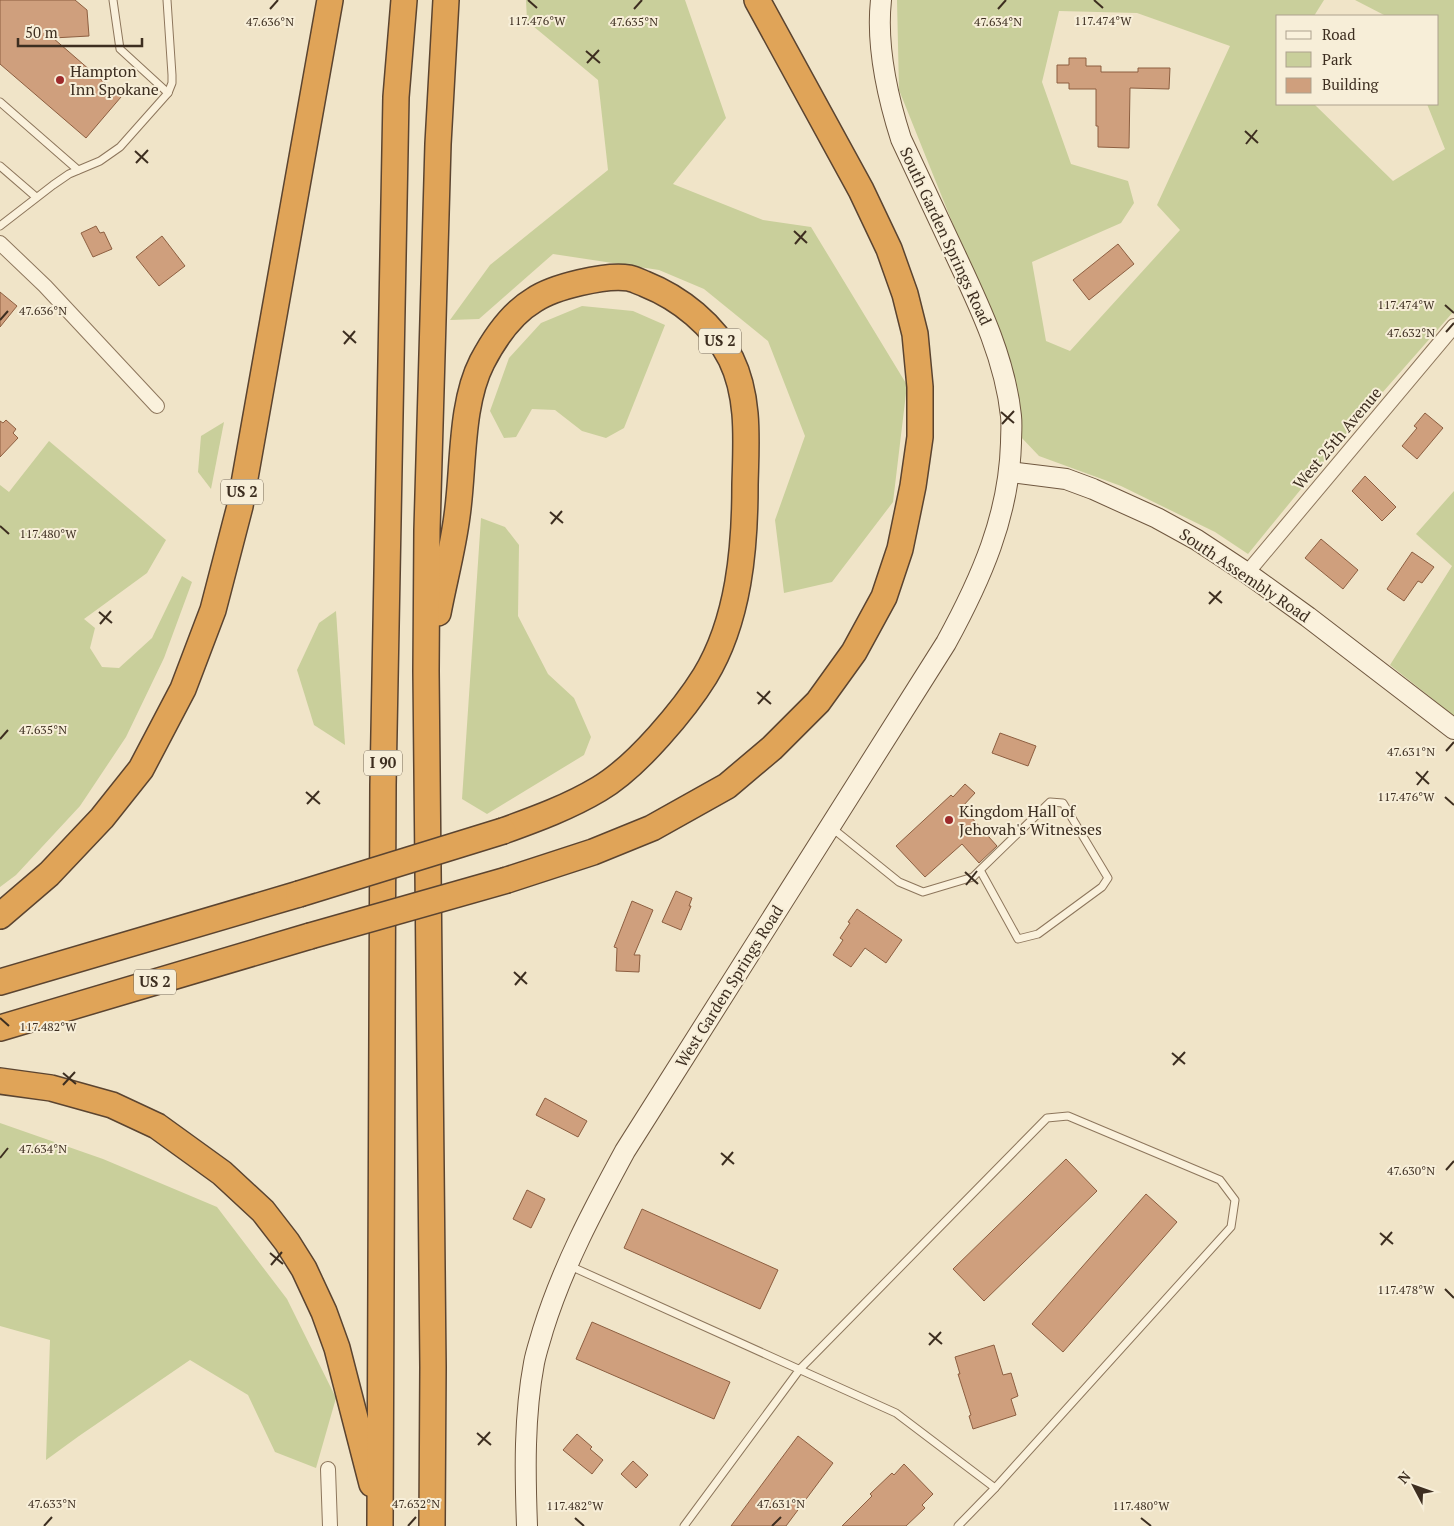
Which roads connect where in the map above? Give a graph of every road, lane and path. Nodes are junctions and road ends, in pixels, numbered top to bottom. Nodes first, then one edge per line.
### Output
1 (113, 0) edge
2 (167, 0) edge
3 (330, 0) edge
4 (404, 0) edge
5 (446, 0) edge
6 (757, 0) edge
7 (881, 0) edge
8 (168, 93) junction
9 (1, 104) edge
10 (0, 166) edge
11 (78, 170) junction
12 (36, 198) junction
13 (0, 226) edge
14 (0, 243) edge
15 (1454, 326) edge
16 (157, 406) dead end
17 (1010, 472) junction
18 (1247, 573) junction
19 (426, 672) junction
20 (1454, 729) edge
21 (830, 826) junction
22 (980, 870) junction
23 (0, 916) edge
24 (0, 982) edge
25 (0, 1028) edge
26 (0, 1081) edge
27 (567, 1265) junction
28 (800, 1369) junction
29 (328, 1469) dead end
30 (996, 1488) junction
31 (380, 1521) edge
32 (330, 1526) edge
33 (432, 1526) edge
34 (527, 1526) edge
35 (684, 1526) edge
36 (958, 1526) edge

1 - 8 lane
2 - 8 lane
3 - 23 highway, US 2
4 - 31 highway, I 90
5 - 19 highway
6 - 25 highway, US 2, bridge
7 - 17 street, South Garden Springs Road
8 - 11 lane
9 - 11 lane
10 - 12 lane
11 - 12 lane
12 - 13 lane
14 - 16 street
15 - 18 street, West 25th Avenue
17 - 18 street, South Assembly Road
17 - 21 street, West Garden Springs Road
18 - 20 street, South Assembly Road
19 - 24 highway, US 2, bridge
19 - 33 highway
21 - 22 lane
21 - 27 street, West Garden Springs Road
22 - 22 lane
26 - 31 highway
27 - 28 lane
27 - 34 street, West Garden Springs Road
28 - 30 lane
28 - 30 lane
28 - 35 lane
29 - 32 street
30 - 36 lane

